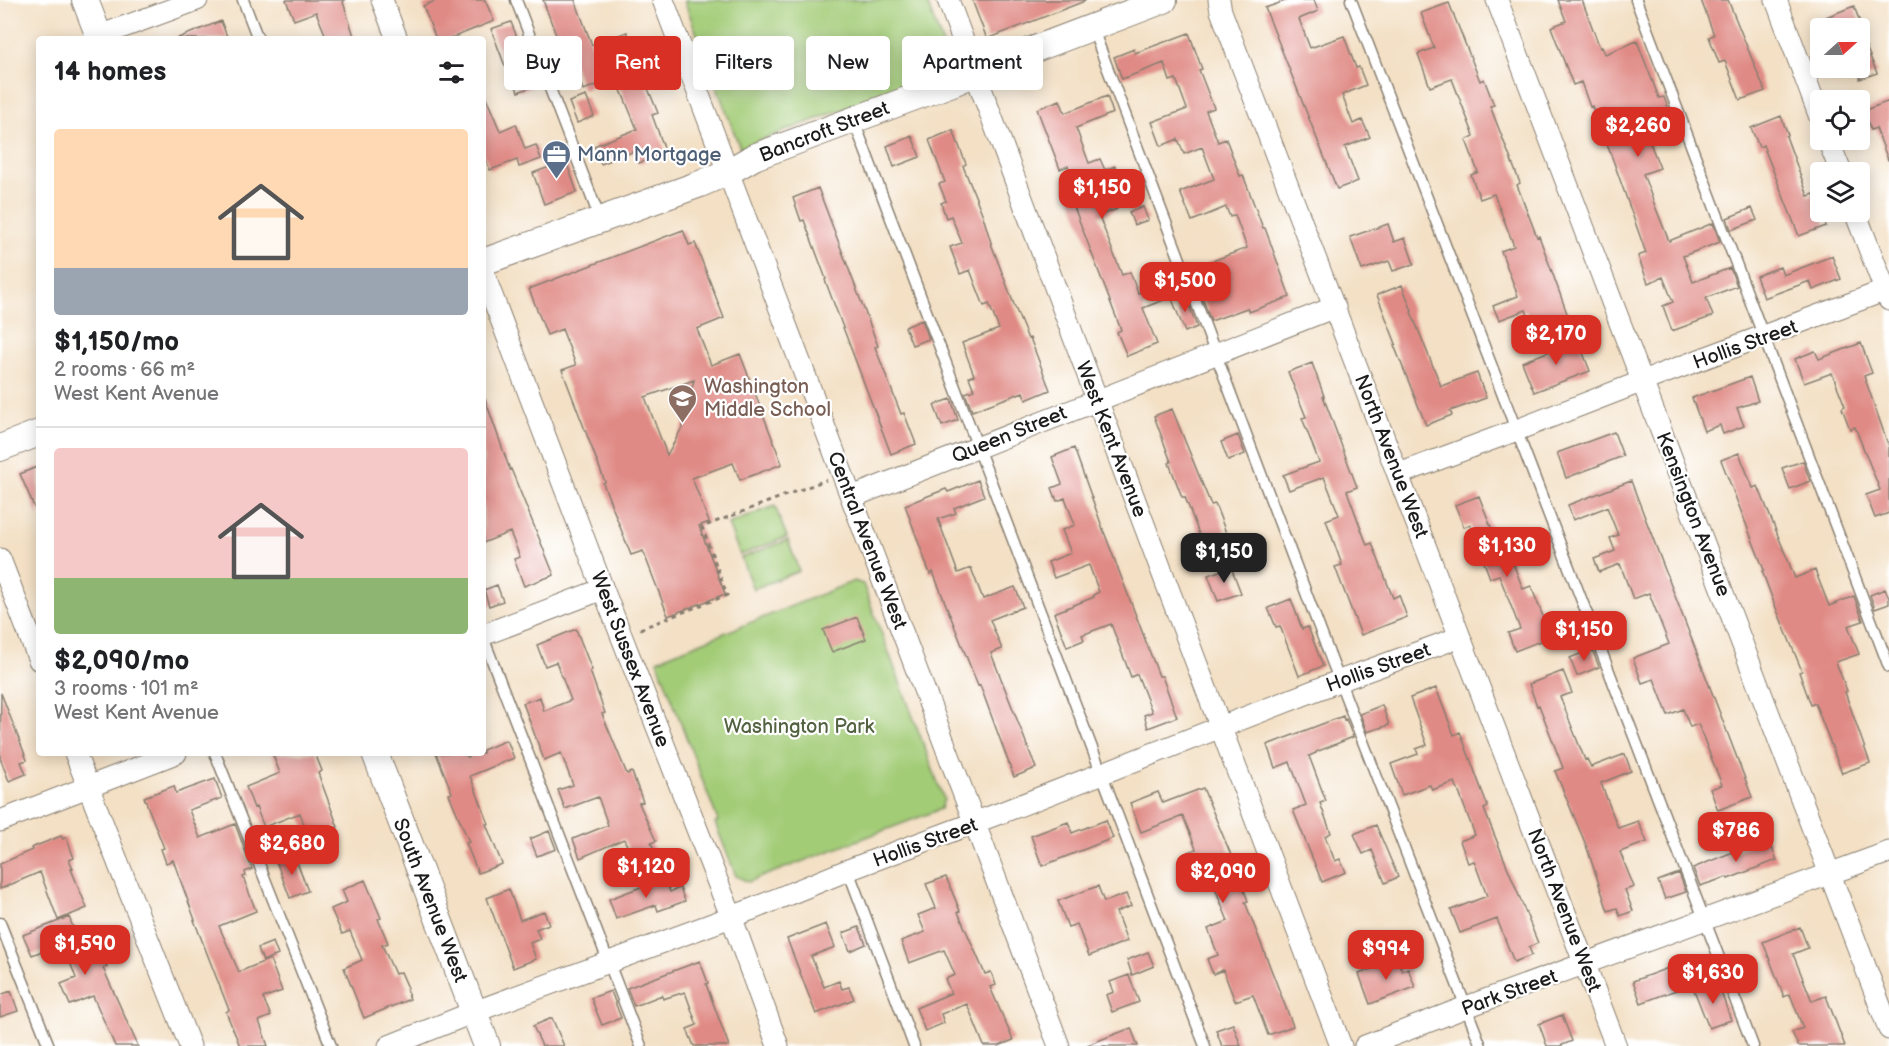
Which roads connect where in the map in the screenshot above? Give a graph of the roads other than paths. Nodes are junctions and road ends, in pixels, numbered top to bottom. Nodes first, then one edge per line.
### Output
1 (85, 0) edge
2 (197, 0) edge
3 (243, 0) edge
4 (382, 0) edge
5 (516, 0) edge
6 (663, 0) edge
7 (948, 0) edge
8 (1164, 0) edge
9 (1219, 0) edge
10 (1351, 0) edge
11 (1497, 0) edge
12 (1636, 0) edge
13 (1776, 0) edge
14 (1092, 27) junction
15 (98, 36) edge
16 (104, 36) edge
17 (257, 36) edge
18 (396, 36) edge
19 (962, 36) edge
20 (1043, 46) edge
21 (934, 90) edge
22 (983, 90) edge
23 (1810, 91) edge
24 (854, 120) junction
25 (728, 172) junction
26 (600, 219) junction
27 (1859, 222) edge
28 (486, 261) edge
29 (486, 280) edge
30 (1888, 293) edge
31 (1335, 307) junction
32 (1764, 337) junction
33 (1216, 354) junction
34 (1643, 381) junction
35 (1097, 399) junction
36 (1517, 430) junction
37 (36, 434) edge
38 (977, 446) junction
39 (0, 448) edge
40 (1399, 474) junction
41 (852, 497) junction
42 (0, 558) edge
43 (603, 589) junction
44 (486, 635) edge
45 (1460, 637) junction
46 (486, 644) edge
47 (36, 652) edge
48 (1889, 667) edge
49 (1339, 681) junction
50 (1221, 727) junction
51 (76, 756) edge
52 (168, 756) edge
53 (216, 756) edge
54 (376, 756) edge
55 (1103, 773) junction
56 (88, 787) junction
57 (0, 820) edge
58 (974, 823) junction
59 (1889, 852) edge
60 (848, 870) junction
61 (1831, 873) junction
62 (731, 916) junction
63 (1705, 919) junction
64 (0, 922) edge
65 (609, 962) junction
66 (1586, 964) junction
67 (1466, 1007) junction
68 (474, 1012) junction
69 (1889, 1029) edge
70 (49, 1046) edge
71 (190, 1046) edge
72 (331, 1046) edge
73 (389, 1046) edge
74 (487, 1046) edge
75 (641, 1046) edge
76 (778, 1046) edge
77 (914, 1046) edge
78 (1059, 1046) edge
79 (1205, 1046) edge
80 (1341, 1046) edge
81 (1365, 1046) edge
82 (1481, 1046) edge
83 (1616, 1046) edge
84 (1753, 1046) edge

1 - 15 street
2 - 16 street
3 - 17 lane
4 - 18 street
5 - 26 lane
6 - 25 street, Central Avenue West
7 - 19 street, West Kent Avenue
8 - 14 street, Bancroft Street
9 - 31 street, North Avenue West
10 - 36 lane
11 - 34 street, Kensington Avenue
12 - 32 lane
13 - 23 street
14 - 20 street, Bancroft Street
14 - 33 lane
21 - 24 street, Bancroft Street
22 - 35 street, West Kent Avenue
24 - 25 street, Bancroft Street
24 - 38 lane
25 - 26 street, Bancroft Street
25 - 41 street, Central Avenue West
26 - 28 street, Bancroft Street
27 - 30 street
29 - 43 street, West Sussex Avenue
30 - 32 street, Hollis Street
31 - 33 street, Queen Street
31 - 40 street, North Avenue West
32 - 34 street, Hollis Street
32 - 48 lane
33 - 35 street, Queen Street
33 - 49 lane
34 - 36 street, Hollis Street
34 - 61 street, Kensington Avenue
35 - 38 street, Queen Street
35 - 50 street, West Kent Avenue
36 - 40 street, Hollis Street
36 - 63 lane
37 - 39 street
38 - 41 street, Queen Street
38 - 55 lane
40 - 45 street, North Avenue West
41 - 58 street, Central Avenue West
42 - 47 street
43 - 44 street
43 - 62 street, West Sussex Avenue
45 - 49 street, Hollis Street
45 - 66 street, North Avenue West
46 - 65 lane
49 - 50 street, Hollis Street
49 - 67 lane
50 - 55 street, Hollis Street
50 - 80 street, West Kent Avenue
51 - 56 street
52 - 56 street
53 - 72 lane
54 - 68 street, South Avenue West
55 - 58 street, Hollis Street
55 - 79 lane
56 - 57 street
56 - 71 street
58 - 60 street, Hollis Street
58 - 78 street, Central Avenue West
59 - 61 street, Park Street
60 - 62 street, Hollis Street
60 - 77 lane
61 - 63 street, Park Street
61 - 69 street, Kensington Avenue
62 - 65 street, Hollis Street
62 - 76 street, West Sussex Avenue
63 - 66 street, Park Street
63 - 84 lane
64 - 70 lane
65 - 68 street, Hollis Street
65 - 75 lane
66 - 67 street, Park Street
66 - 83 street, North Avenue West
67 - 81 street, Park Street
67 - 82 lane
68 - 73 street, Hollis Street
68 - 74 street, South Avenue West

